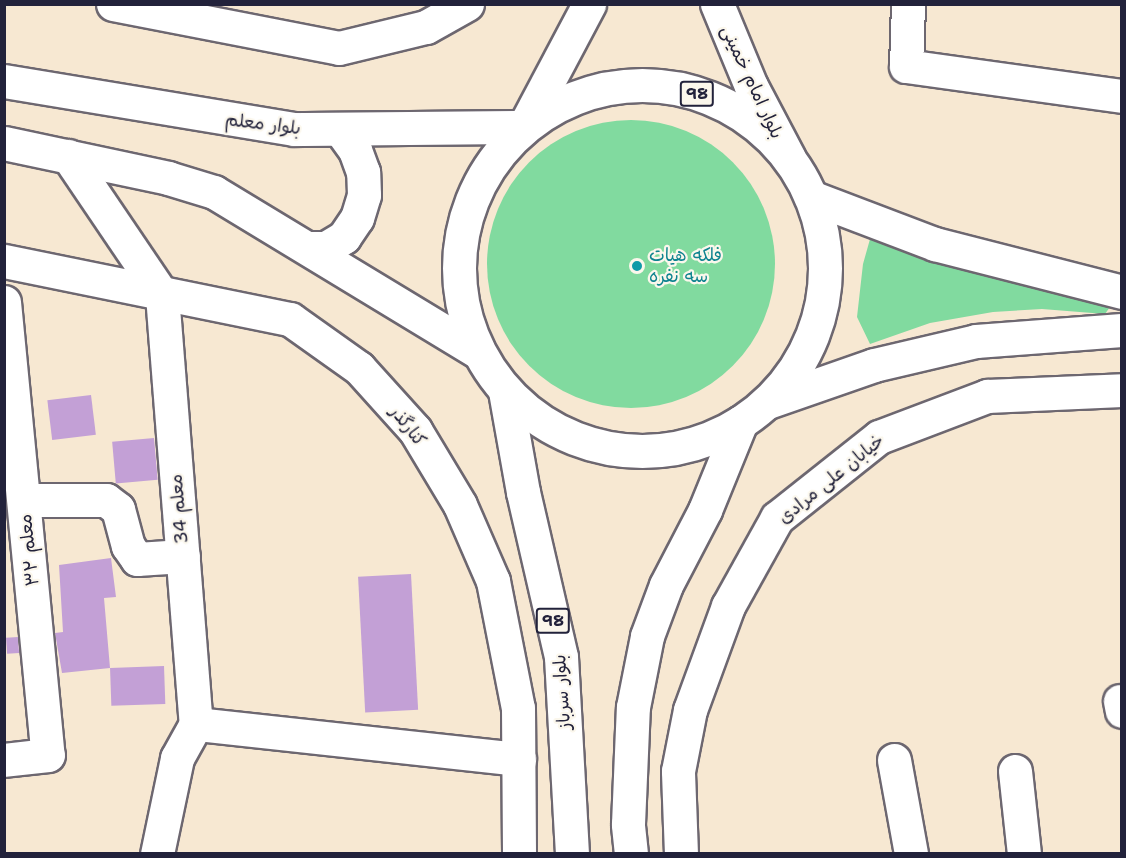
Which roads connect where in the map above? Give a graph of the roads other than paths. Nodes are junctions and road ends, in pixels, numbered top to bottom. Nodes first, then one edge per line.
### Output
1 (113, 4) edge
2 (467, 4) edge
3 (589, 4) edge
4 (717, 4) edge
5 (908, 4) edge
6 (4, 81) edge
7 (1122, 96) edge
8 (524, 127) junction
9 (341, 131) junction
10 (4, 143) edge
11 (68, 156) junction
12 (789, 158) junction
13 (811, 197) junction
14 (309, 248) junction
15 (4, 261) edge
16 (1122, 292) edge
17 (162, 295) junction
18 (4, 302) edge
19 (1122, 330) edge
20 (477, 351) junction
21 (1122, 390) edge
22 (505, 392) junction
23 (768, 402) junction
24 (741, 422) junction
25 (12, 457) edge
26 (24, 500) junction
27 (183, 556) junction
28 (196, 724) junction
29 (519, 759) junction
30 (4, 760) edge
31 (894, 760) dead end
32 (1015, 771) dead end
33 (157, 854) edge
34 (519, 854) edge
35 (572, 854) edge
36 (631, 854) edge
37 (681, 854) edge
38 (911, 854) edge
39 (1024, 854) edge

1 - 2 main road
3 - 8 main road
4 - 12 main road, بلوار امام خمینی
5 - 7 main road
6 - 9 main road, بلوار معلم
8 - 9 main road, بلوار معلم
8 - 12 main road, 98
8 - 20 main road, 98
9 - 14 main road
10 - 11 main road, 98
11 - 14 main road, 98
11 - 17 main road
12 - 13 main road, 98
13 - 16 main road
13 - 23 main road, 98
14 - 20 main road, 98
15 - 17 main road, کنارگذر
17 - 27 main road, معلم 34
17 - 29 main road, کنارگذر
18 - 25 main road, معلم ۳۲
19 - 23 main road
20 - 22 main road, 98
21 - 37 main road, خیابان علی مرادی
22 - 24 main road, 98
22 - 35 main road, بلوار سرباز / 98
23 - 24 main road, 98
24 - 36 main road
25 - 26 main road, معلم ۳۲
26 - 27 main road
26 - 30 main road, معلم ۳۲
27 - 28 main road, معلم 34
28 - 29 main road
28 - 33 main road
29 - 34 main road, کنارگذر
31 - 38 main road
32 - 39 main road

